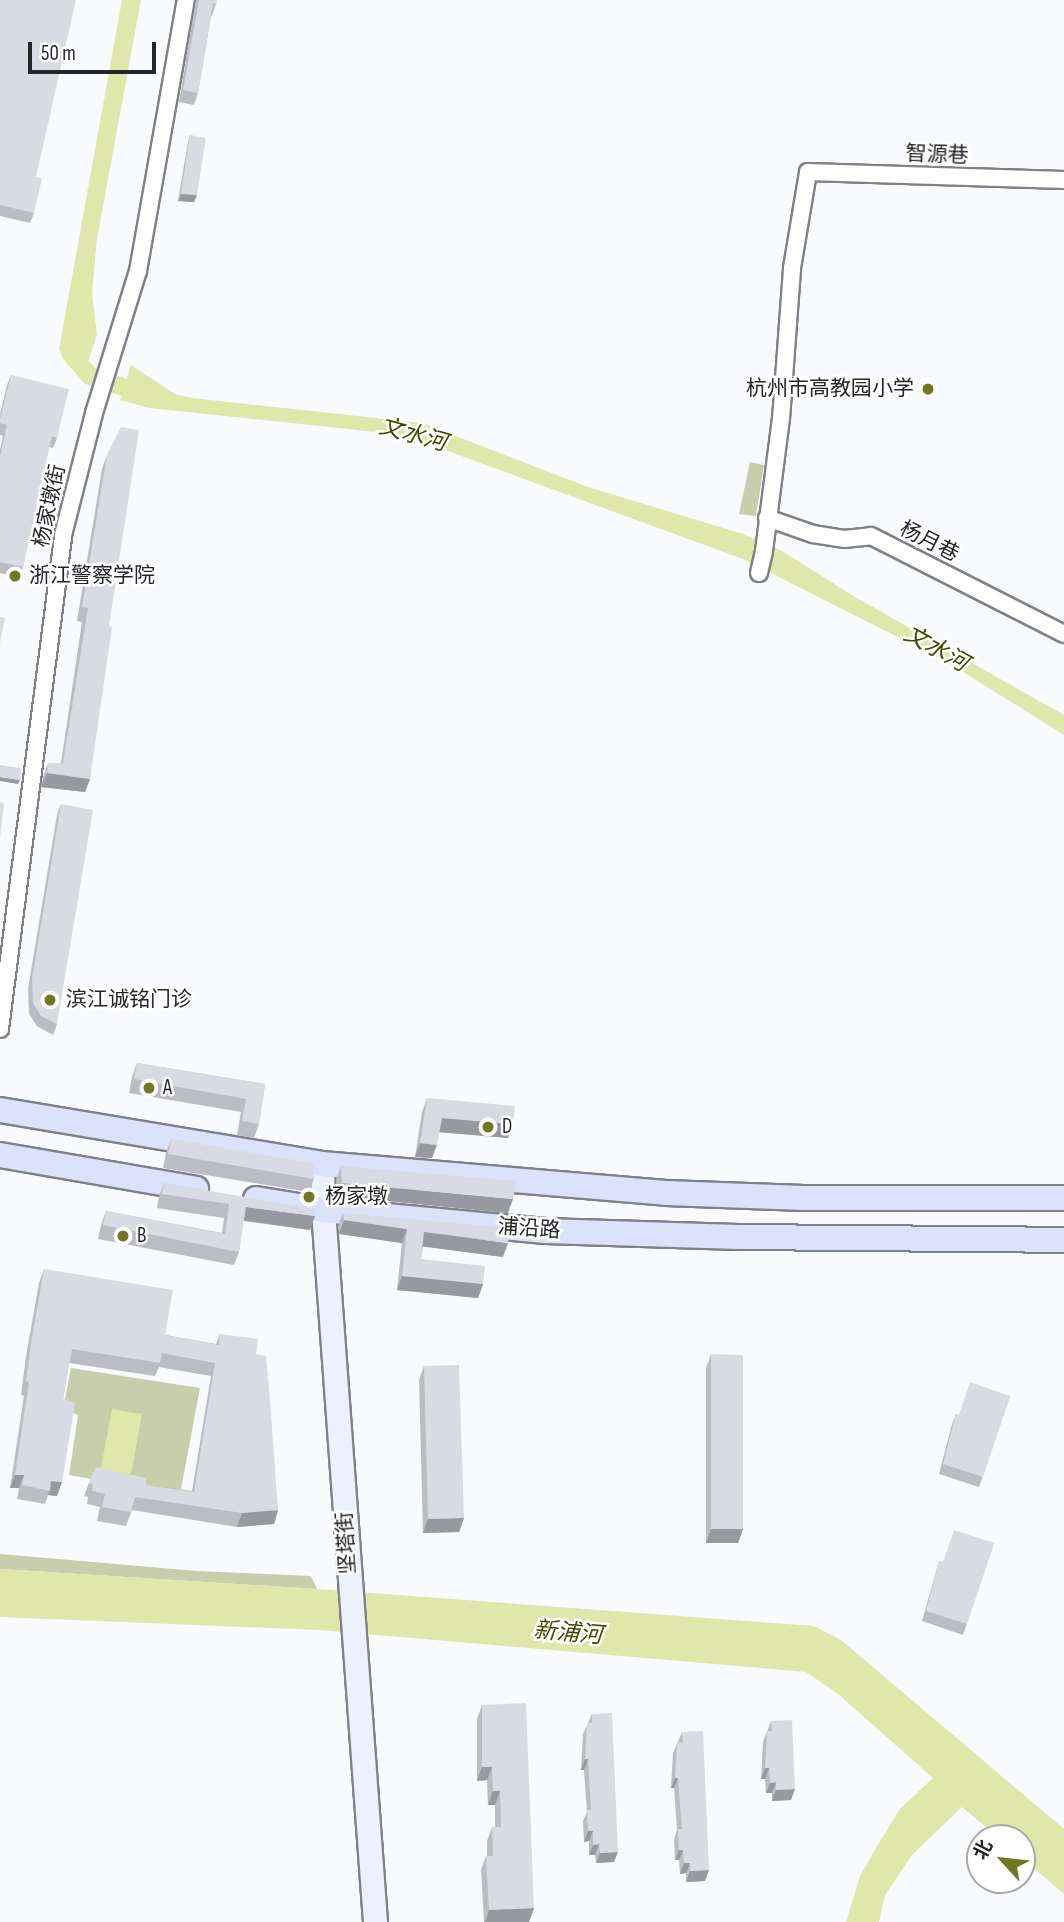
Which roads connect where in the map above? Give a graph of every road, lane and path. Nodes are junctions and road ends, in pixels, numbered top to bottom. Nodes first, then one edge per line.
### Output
1 (186, 0) edge
2 (1064, 180) edge
3 (767, 518) junction
4 (759, 573) dead end
5 (1064, 634) edge
6 (0, 1029) edge
7 (0, 1110) edge
8 (0, 1155) edge
9 (322, 1164) junction
10 (1064, 1198) edge
11 (323, 1210) junction
12 (1064, 1240) edge
13 (375, 1922) edge

1 - 6 street, 杨家墩街
2 - 3 street, 智源巷
3 - 4 street
3 - 5 street, 杨月巷
7 - 9 main road
8 - 11 main road, 浦沿路
9 - 10 main road
9 - 11 street, 坚塔街
11 - 12 main road, 浦沿路
11 - 13 street, 坚塔街

